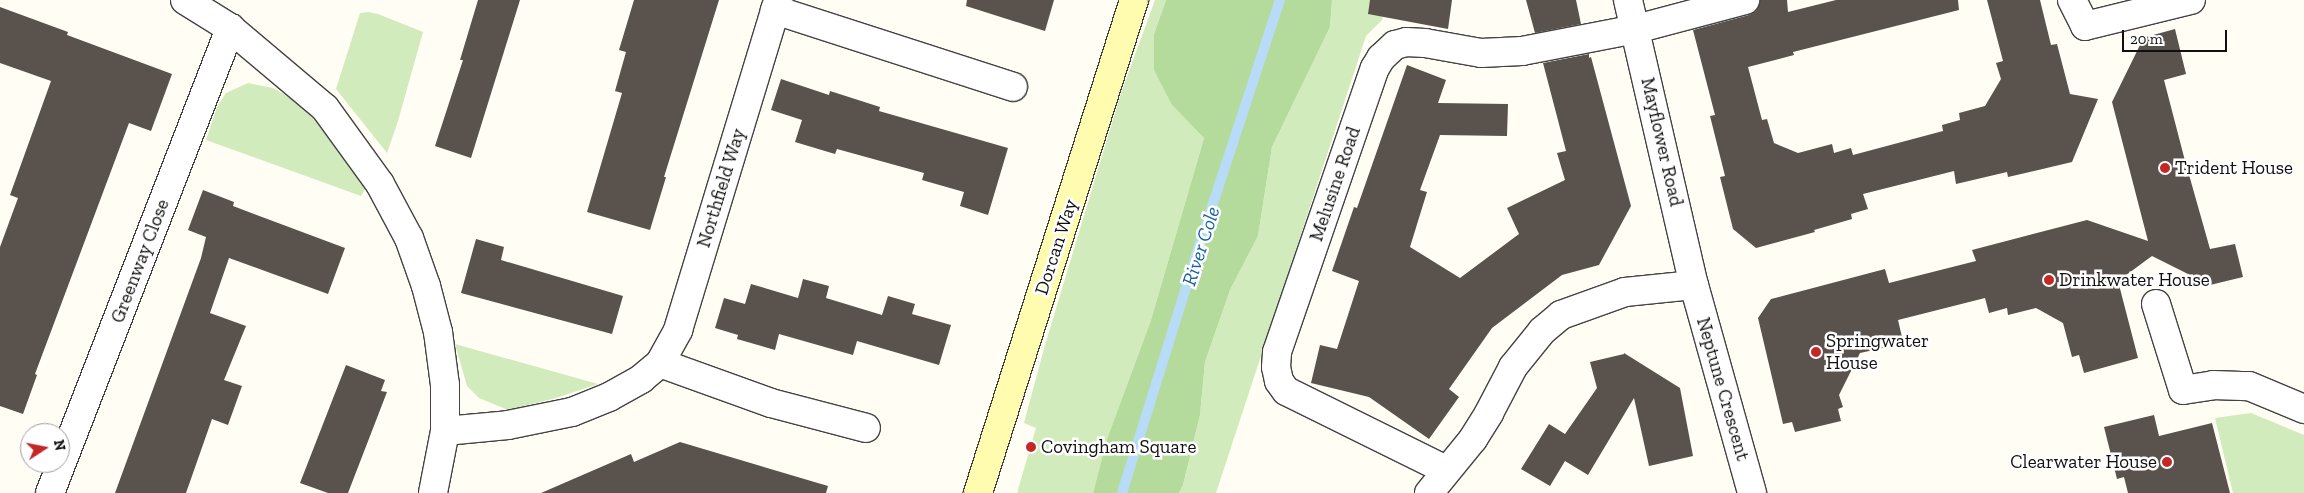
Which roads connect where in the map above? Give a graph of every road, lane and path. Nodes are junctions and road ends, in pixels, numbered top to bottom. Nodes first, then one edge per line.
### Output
1 (185, 0) edge
2 (1134, 0) edge
3 (1628, 0) edge
4 (1745, 0) edge
5 (2072, 0) edge
6 (2191, 0) edge
7 (777, 5) edge
8 (230, 28) junction
9 (1636, 29) junction
10 (1013, 87) dead end
11 (1694, 285) junction
12 (2156, 304) dead end
13 (660, 363) junction
14 (2304, 409) edge
15 (866, 428) dead end
16 (445, 431) junction
17 (1446, 470) junction
18 (50, 493) edge
19 (433, 493) edge
20 (978, 493) edge
21 (1429, 493) edge
22 (1752, 493) edge

1 - 8 street
2 - 20 main road, Dorcan Way
3 - 9 street, Mayflower Road
4 - 9 street, Melusine Road
5 - 6 street
7 - 10 street, Northfield Way
7 - 13 street, Northfield Way
8 - 16 street
8 - 18 street, Greenway Close
9 - 11 street, Mayflower Road
9 - 17 street, Melusine Road
11 - 17 street
11 - 22 street, Neptune Crescent
12 - 14 street
13 - 15 street
13 - 16 street, Northfield Way
16 - 19 street
17 - 21 street

